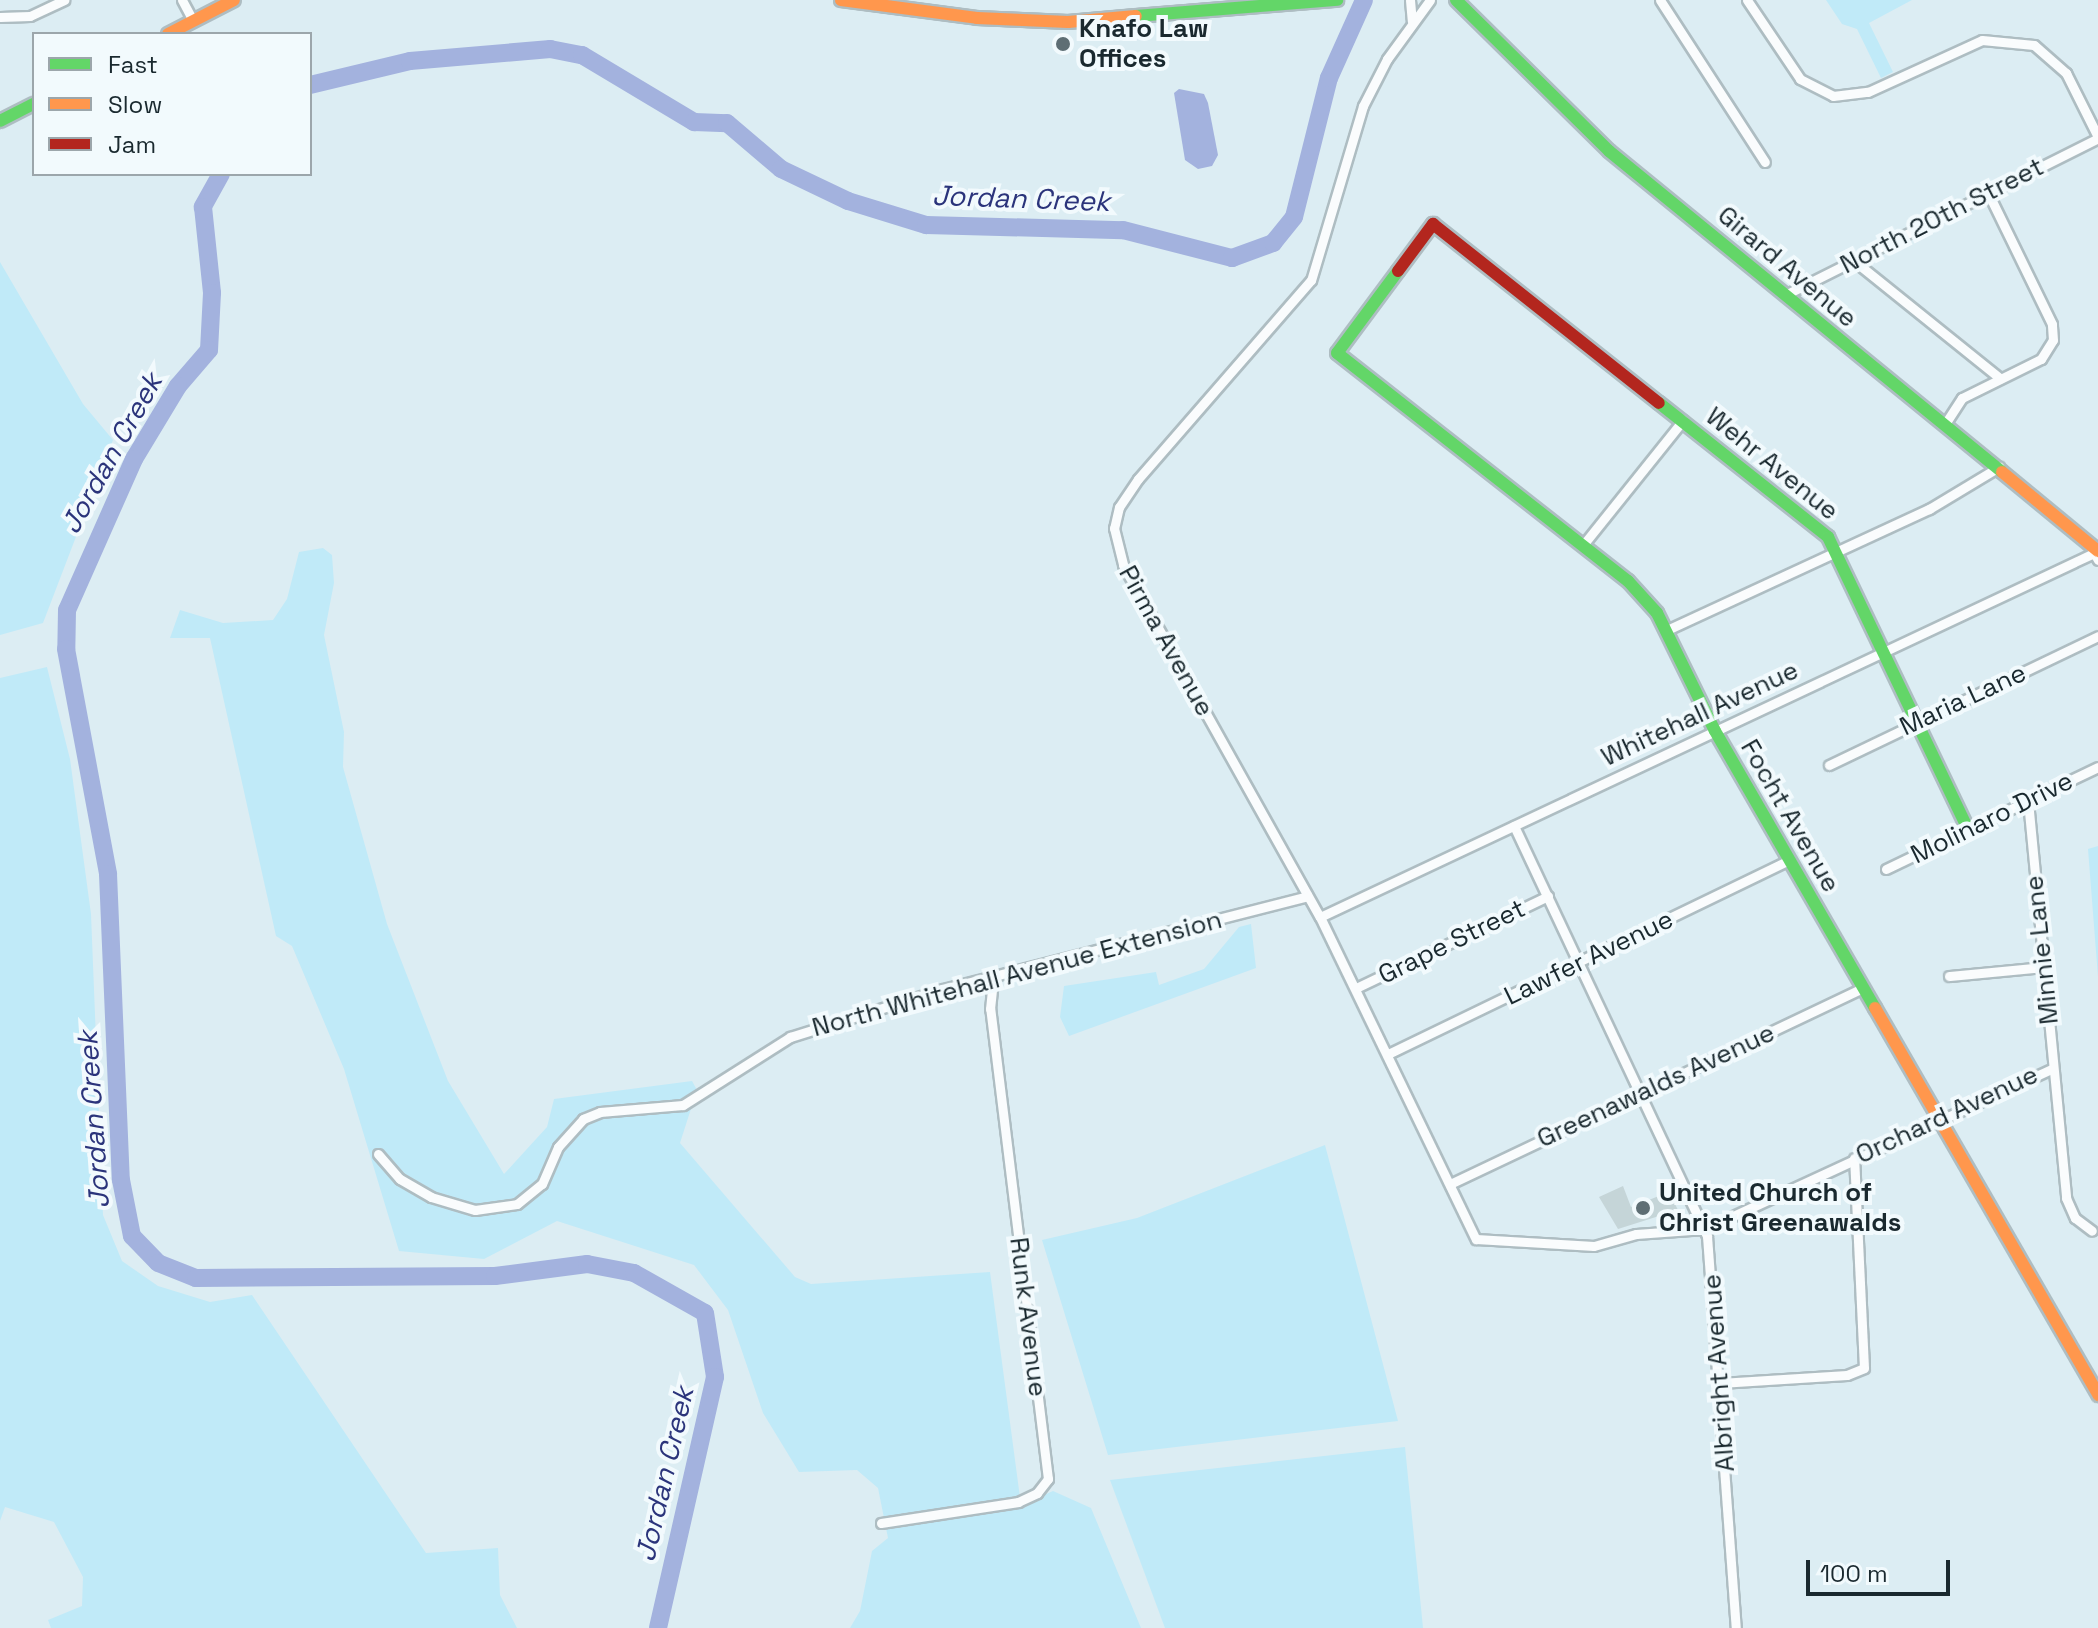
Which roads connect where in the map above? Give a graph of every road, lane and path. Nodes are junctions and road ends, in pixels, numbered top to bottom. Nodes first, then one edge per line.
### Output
1 (65, 0) edge
2 (182, 0) edge
3 (234, 0) edge
4 (841, 0) edge
5 (1335, 0) edge
6 (1410, 0) edge
7 (1430, 0) edge
8 (1456, 0) edge
9 (1660, 0) edge
10 (1747, 0) edge
11 (0, 17) edge
12 (193, 21) junction
13 (1411, 24) junction
14 (172, 32) edge
15 (32, 105) edge
16 (0, 121) edge
17 (2098, 138) edge
18 (1765, 162) dead end
19 (1988, 193) junction
20 (1853, 260) junction
21 (1785, 295) junction
22 (1337, 353) joint
23 (2000, 378) junction
24 (1683, 420) junction
25 (1945, 424) junction
26 (1999, 467) junction
27 (1583, 545) junction
28 (1839, 549) junction
29 (2097, 555) edge
30 (1667, 630) junction
31 (2098, 636) edge
32 (1886, 651) junction
33 (1918, 722) junction
34 (1715, 731) junction
35 (1829, 765) dead end
36 (2098, 767) edge
37 (2028, 801) junction
38 (1514, 826) junction
39 (1968, 829) junction
40 (1789, 860) junction
41 (1886, 869) dead end
42 (1307, 896) junction
43 (1548, 896) junction
44 (1320, 917) junction
45 (1579, 962) junction
46 (2045, 967) junction
47 (1949, 976) dead end
48 (993, 979) junction
49 (1356, 988) junction
50 (1863, 988) junction
51 (1388, 1054) junction
52 (2053, 1068) junction
53 (1641, 1094) junction
54 (1937, 1118) junction
55 (378, 1154) dead end
56 (1854, 1158) junction
57 (1450, 1184) junction
58 (1705, 1229) junction
59 (2092, 1231) dead end
60 (1476, 1239) joint
61 (1720, 1383) junction
62 (2098, 1395) edge
63 (881, 1523) dead end
64 (1736, 1628) edge

1 - 11 street
2 - 12 street
3 - 12 street
4 - 5 street
6 - 13 street
7 - 13 street, Pirma Avenue
8 - 21 street, Girard Avenue
9 - 18 street
10 - 17 street
12 - 14 street
13 - 42 street, Pirma Avenue
15 - 16 street
17 - 19 street, North 20th Street
19 - 20 street, North 20th Street
19 - 23 street
20 - 21 street, North 20th Street
20 - 23 street
21 - 25 street, Girard Avenue
22 - 24 street, Wehr Avenue
22 - 27 street, Focht Avenue
23 - 25 street
24 - 27 street
24 - 28 street, Wehr Avenue
25 - 26 street, Girard Avenue
26 - 28 street
26 - 29 street, Girard Avenue
27 - 30 street, Focht Avenue
28 - 30 street
28 - 32 street, Wehr Avenue
29 - 32 street, Whitehall Avenue
30 - 34 street, Focht Avenue
31 - 33 street, Maria Lane
32 - 33 street, Wehr Avenue
32 - 34 street, Whitehall Avenue
33 - 35 street, Maria Lane
33 - 39 street, Wehr Avenue
34 - 38 street, Whitehall Avenue
34 - 40 street, Focht Avenue
36 - 37 street, Molinaro Drive
37 - 39 street, Molinaro Drive
37 - 46 street, Minnie Lane
38 - 43 street, Albright Avenue
38 - 44 street, Whitehall Avenue
39 - 41 street, Molinaro Drive
40 - 45 street, Lawfer Avenue
40 - 50 street, Focht Avenue
42 - 44 street, Pirma Avenue
42 - 48 street, North Whitehall Avenue Extension
43 - 45 street, Albright Avenue
43 - 49 street, Grape Street
44 - 49 street, Pirma Avenue
45 - 51 street, Lawfer Avenue
45 - 53 street, Albright Avenue
46 - 47 street
46 - 52 street, Minnie Lane
48 - 55 street, North Whitehall Avenue Extension
48 - 63 street, Runk Avenue
49 - 51 street, Pirma Avenue
50 - 53 street, Greenawalds Avenue
50 - 54 street, Focht Avenue
51 - 57 street, Pirma Avenue
52 - 54 street, Orchard Avenue
52 - 59 street, Minnie Lane
53 - 57 street, Greenawalds Avenue
53 - 58 street, Albright Avenue
54 - 56 street, Orchard Avenue
54 - 62 street, Focht Avenue
56 - 58 street, Orchard Avenue
56 - 61 street
57 - 60 street, Pirma Avenue
58 - 60 street, Orchard Avenue
58 - 61 street, Albright Avenue
61 - 64 street, Albright Avenue

